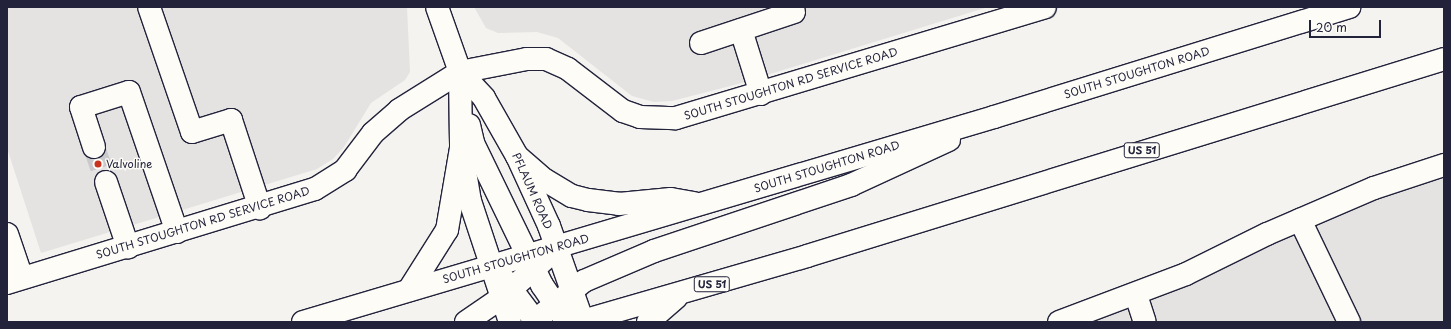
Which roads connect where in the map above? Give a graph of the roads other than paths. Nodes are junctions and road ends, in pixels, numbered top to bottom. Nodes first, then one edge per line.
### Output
1 (149, 7) edge
2 (437, 7) edge
3 (1045, 7) edge
4 (1349, 7) edge
5 (1016, 11) edge
6 (794, 12) dead end
7 (741, 30) junction
8 (701, 43) dead end
9 (1444, 59) edge
10 (460, 72) junction
11 (761, 94) junction
12 (994, 117) junction
13 (94, 147) tunnel mouth
14 (461, 148) junction
15 (517, 156) junction
16 (1443, 171) edge
17 (106, 182) tunnel mouth
18 (701, 204) junction
19 (260, 208) junction
20 (1300, 220) junction
21 (177, 232) junction
22 (7, 234) edge
23 (128, 247) junction
24 (557, 248) junction
25 (530, 263) junction
26 (491, 267) junction
27 (14, 280) edge
28 (409, 290) junction
29 (572, 290) junction
30 (507, 293) junction
31 (681, 293) junction
32 (1136, 295) junction
33 (553, 303) junction
34 (535, 321) edge
35 (303, 322) edge
36 (466, 322) edge
37 (510, 322) edge
38 (581, 322) edge
39 (648, 322) edge
40 (1059, 322) edge
41 (1145, 322) edge
42 (1349, 322) edge

1 - 19 main road
2 - 10 main road, PFLAUM ROAD
3 - 5 main road, SOUTH STOUGHTON RD SERVICE ROAD
4 - 12 main road, SOUTH STOUGHTON ROAD
5 - 11 main road, SOUTH STOUGHTON RD SERVICE ROAD
6 - 7 main road
7 - 8 main road
7 - 11 main road
9 - 31 main road, US 51
10 - 11 main road, SOUTH STOUGHTON RD SERVICE ROAD
10 - 14 main road, PFLAUM ROAD
10 - 15 main road, PFLAUM ROAD
10 - 19 main road, SOUTH STOUGHTON RD SERVICE ROAD
10 - 25 main road
12 - 18 main road, SOUTH STOUGHTON ROAD
12 - 29 main road
13 - 21 main road
14 - 26 main road, PFLAUM ROAD
14 - 28 main road
15 - 18 main road
15 - 24 main road, PFLAUM ROAD
16 - 20 main road
17 - 23 main road
18 - 24 main road, SOUTH STOUGHTON ROAD
19 - 21 main road, SOUTH STOUGHTON RD SERVICE ROAD
20 - 32 main road
20 - 42 main road
21 - 23 main road, SOUTH STOUGHTON RD SERVICE ROAD
22 - 27 main road
23 - 27 main road, SOUTH STOUGHTON RD SERVICE ROAD
24 - 25 main road
24 - 29 main road, PFLAUM ROAD
25 - 26 main road, SOUTH STOUGHTON ROAD
25 - 30 main road
25 - 33 main road
26 - 28 main road, SOUTH STOUGHTON ROAD
26 - 30 main road, PFLAUM ROAD
28 - 35 main road, SOUTH STOUGHTON ROAD
29 - 33 main road
29 - 38 main road, PFLAUM ROAD
30 - 34 main road
30 - 36 main road
30 - 37 main road, PFLAUM ROAD
31 - 38 main road, US 51
31 - 39 main road
32 - 40 main road
32 - 41 main road
33 - 34 main road
33 - 38 main road

